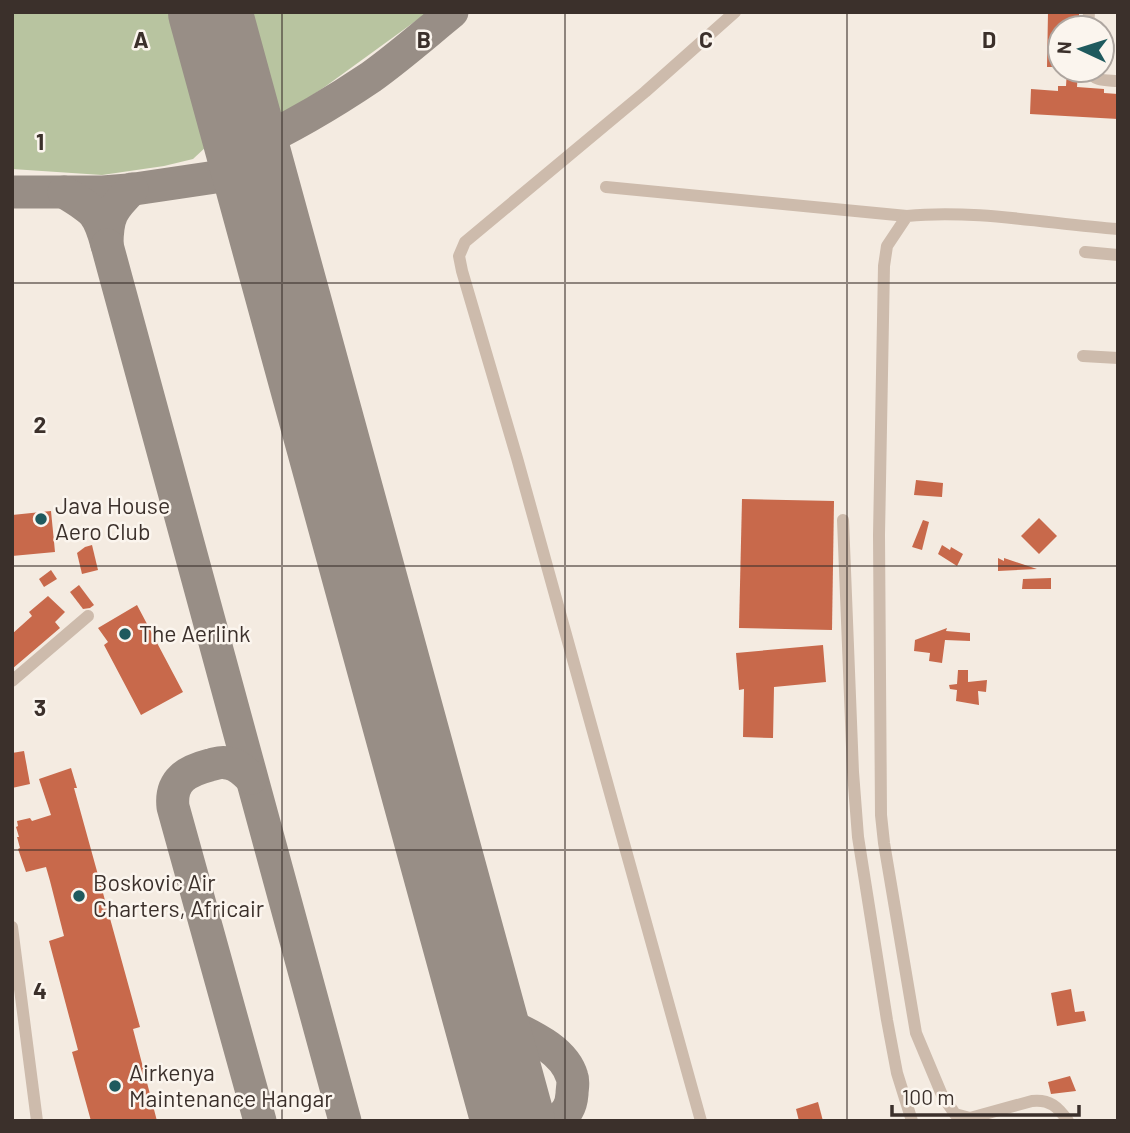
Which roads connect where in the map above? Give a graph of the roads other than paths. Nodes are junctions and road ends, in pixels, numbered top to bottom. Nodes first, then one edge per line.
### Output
1 (735, 12) edge
2 (607, 187) dead end
3 (907, 216) junction
4 (1118, 229) edge
5 (1085, 253) dead end
6 (1118, 255) edge
7 (1083, 356) dead end
8 (1118, 358) edge
9 (843, 520) dead end
10 (88, 616) dead end
11 (12, 681) edge
12 (12, 927) edge
13 (37, 1121) edge
14 (701, 1121) edge
15 (912, 1121) edge
16 (1068, 1121) edge

1 - 14 street
2 - 3 street
3 - 4 street
3 - 16 street
5 - 6 street
7 - 8 street
9 - 15 street
10 - 11 street
12 - 13 street

